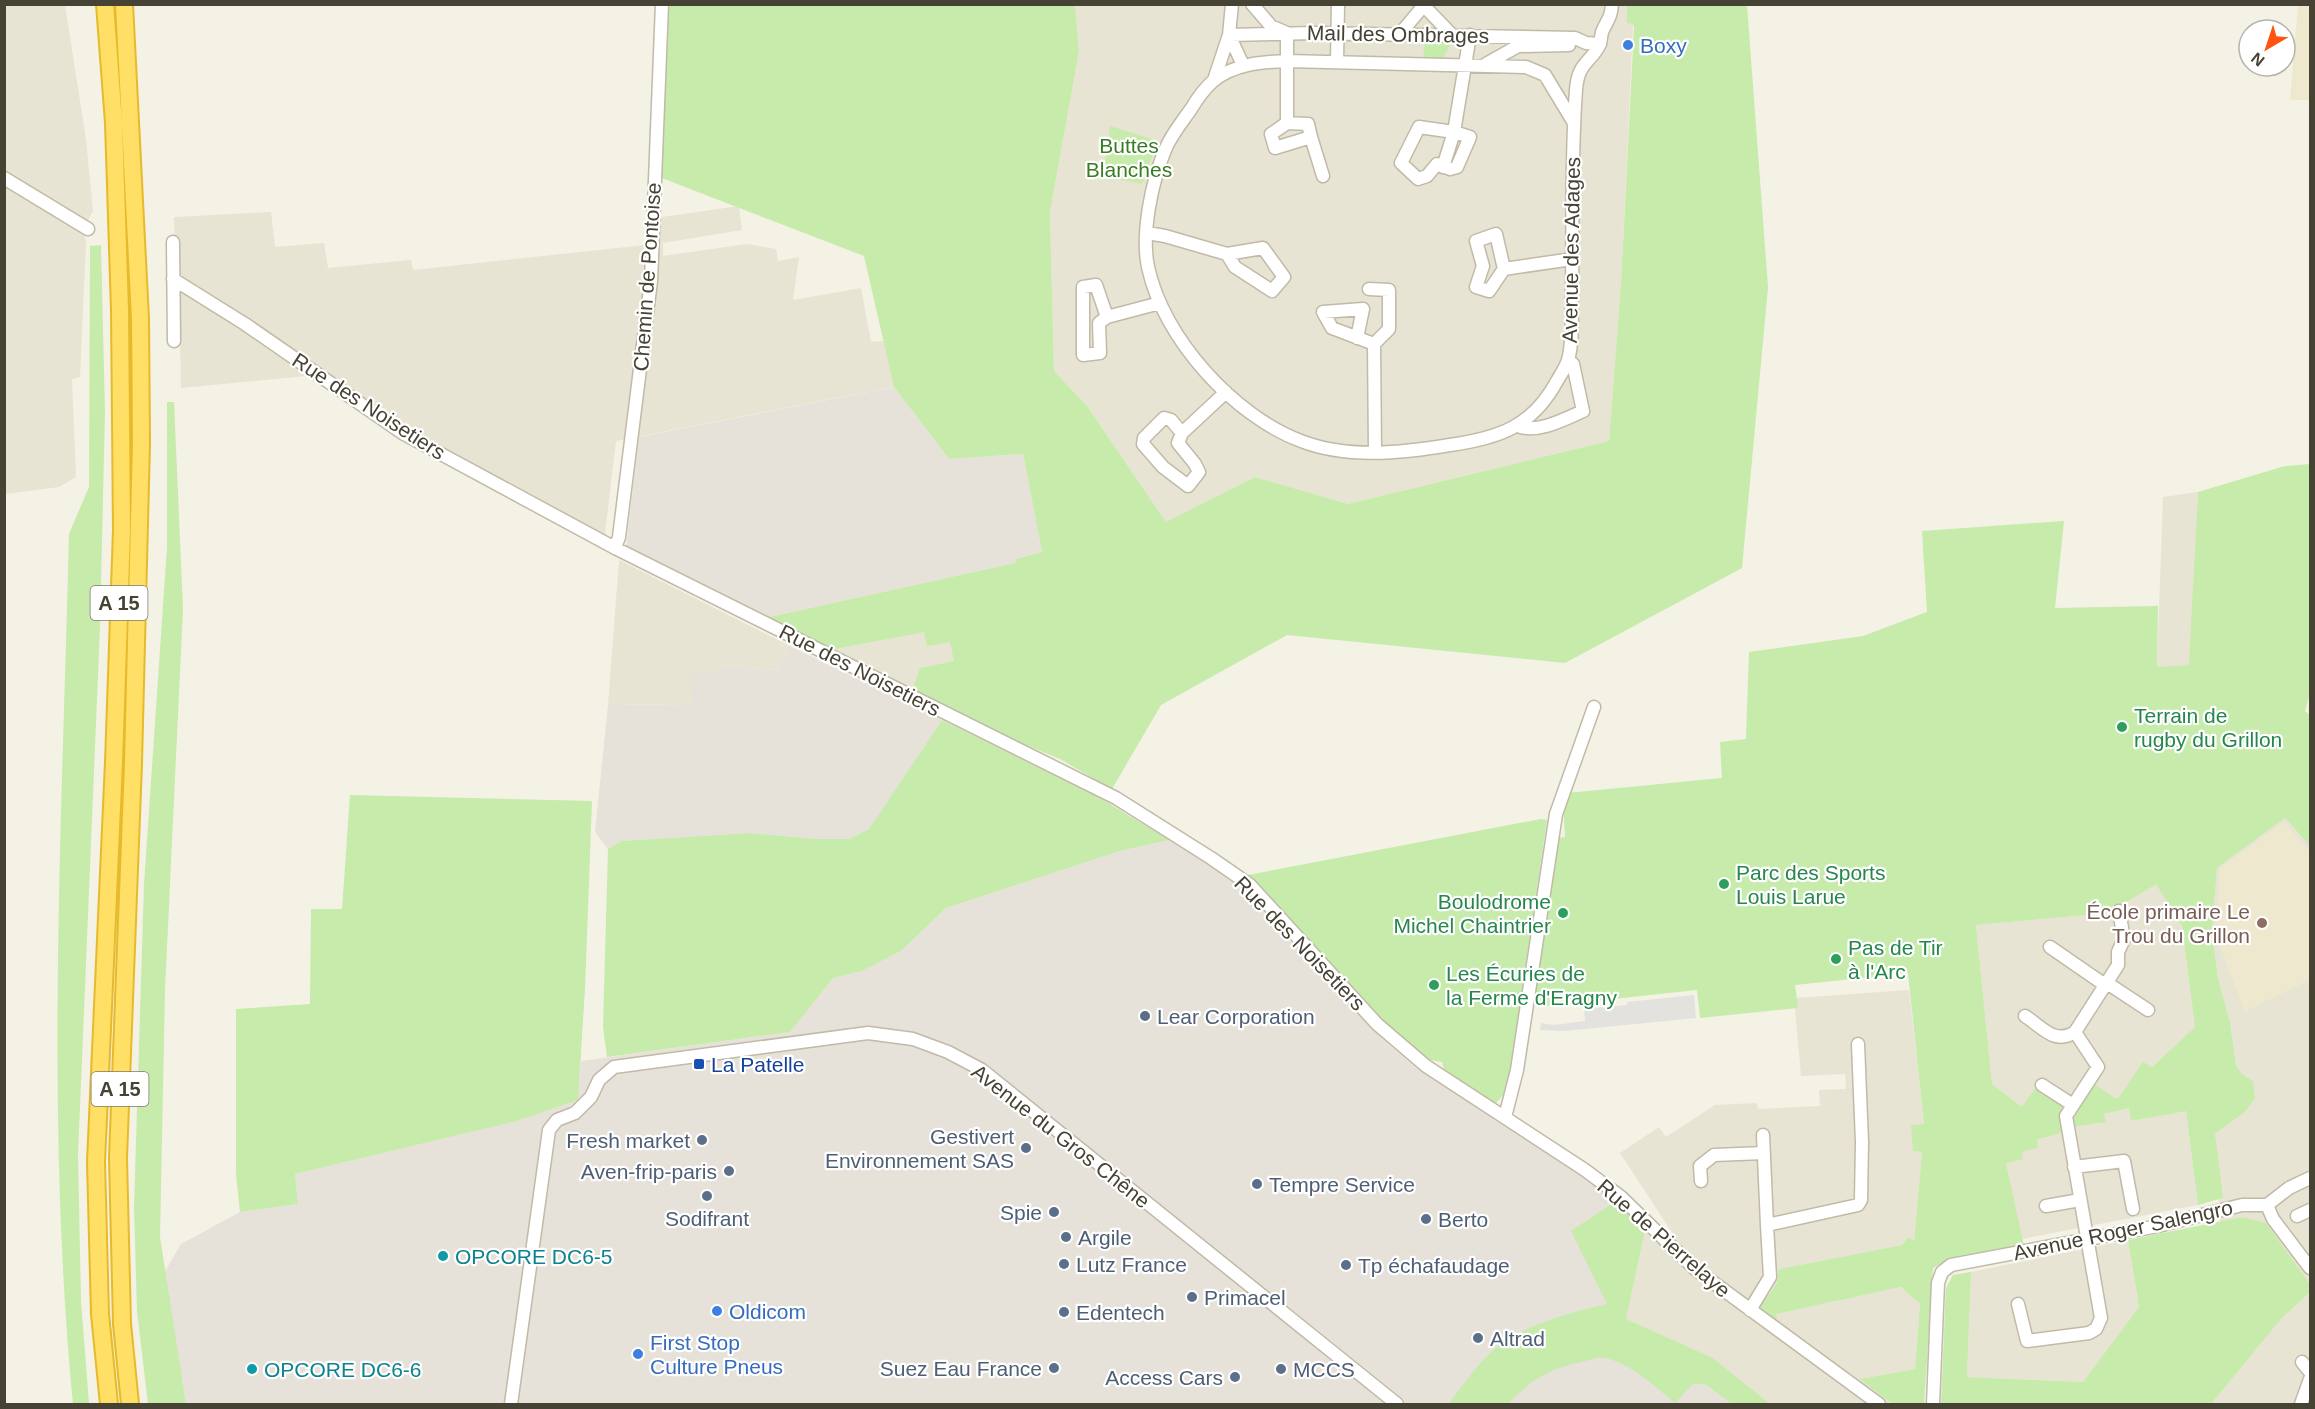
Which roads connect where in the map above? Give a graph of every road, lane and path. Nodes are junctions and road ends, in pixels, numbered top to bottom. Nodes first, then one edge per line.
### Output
1 (105, 4) edge
2 (124, 4) edge
3 (662, 4) edge
4 (1232, 4) edge
5 (1252, 4) edge
6 (1338, 4) edge
7 (1612, 4) edge
8 (1425, 5) edge
9 (1287, 33) junction
10 (1338, 33) junction
11 (1229, 35) junction
12 (1399, 35) junction
13 (1452, 35) junction
14 (1470, 35) junction
15 (1581, 41) junction
16 (1600, 44) junction
17 (1287, 61) junction
18 (1337, 62) junction
19 (1486, 64) junction
20 (1465, 65) junction
21 (1243, 66) junction
22 (1214, 80) junction
23 (1287, 123) junction
24 (1574, 123) junction
25 (1454, 132) junction
26 (1311, 137) junction
27 (1443, 167) junction
28 (1323, 176) dead end
29 (4, 178) edge
30 (88, 229) dead end
31 (1147, 233) junction
32 (173, 242) dead end
33 (1227, 254) dead end
34 (1572, 259) junction
35 (1504, 269) dead end
36 (173, 279) junction
37 (1369, 289) dead end
38 (1160, 303) junction
39 (1107, 316) junction
40 (1358, 338) dead end
41 (174, 341) dead end
42 (1374, 344) junction
43 (1568, 361) junction
44 (1226, 392) junction
45 (1518, 426) junction
46 (1182, 433) junction
47 (1375, 452) junction
48 (615, 548) junction
49 (1594, 707) dead end
50 (2120, 911) dead end
51 (2050, 947) dead end
52 (2106, 984) junction
53 (2148, 1010) dead end
54 (2025, 1017) dead end
55 (2075, 1032) junction
56 (1858, 1044) dead end
57 (2042, 1084) dead end
58 (2073, 1105) junction
59 (1505, 1117) junction
60 (1763, 1135) dead end
61 (1764, 1153) junction
62 (2074, 1167) junction
63 (2310, 1178) edge
64 (1701, 1181) dead end
65 (2080, 1200) junction
66 (2267, 1205) junction
67 (2046, 1206) dead end
68 (2133, 1209) dead end
69 (2310, 1210) edge
70 (2296, 1215) dead end
71 (1767, 1225) junction
72 (2088, 1239) junction
73 (2310, 1268) edge
74 (2018, 1304) dead end
75 (1750, 1310) junction
76 (2310, 1379) edge
77 (109, 1404) edge
78 (130, 1404) edge
79 (511, 1404) edge
80 (1397, 1404) edge
81 (1879, 1404) edge
82 (1933, 1404) edge
83 (2301, 1404) edge

1 - 77 highway, A 15
2 - 78 highway, A 15
3 - 48 street, Chemin de Pontoise
4 - 11 street
5 - 9 street
6 - 10 street
7 - 16 street, Avenue des Adages
8 - 12 street
8 - 13 street
9 - 10 street, Mail des Ombrages
9 - 11 street, Mail des Ombrages
9 - 17 street
10 - 12 street, Mail des Ombrages
10 - 18 street
11 - 21 street
11 - 22 street
12 - 13 street, Mail des Ombrages
13 - 14 street, Mail des Ombrages
14 - 15 street, Mail des Ombrages
14 - 20 street
15 - 16 street, Mail des Ombrages
15 - 19 street
16 - 24 street, Avenue des Adages
17 - 18 street, Mail des Ombrages
17 - 21 street, Mail des Ombrages
17 - 23 street
18 - 20 street, Mail des Ombrages
19 - 20 street, Mail des Ombrages
19 - 24 street, Mail des Ombrages
20 - 25 street
21 - 22 street, Mail des Ombrages
22 - 31 street, Avenue des Adages
23 - 26 street
23 - 26 street
24 - 34 street, Avenue des Adages
25 - 27 street
25 - 27 street
25 - 27 street
26 - 28 street
29 - 30 street
31 - 33 street
31 - 38 street, Avenue des Adages
32 - 36 street
34 - 35 street
34 - 43 street, Avenue des Adages
36 - 41 street
36 - 48 street, Rue des Noisetiers
37 - 42 street
38 - 39 street
38 - 44 street, Avenue des Adages
39 - 39 street
40 - 42 street
42 - 47 street
43 - 45 street, Avenue des Adages
43 - 45 street
44 - 46 street
44 - 47 street, Avenue des Adages
45 - 47 street, Avenue des Adages
46 - 46 street
48 - 59 street, Rue des Noisetiers
49 - 59 street
50 - 52 street
51 - 52 street
52 - 53 street
52 - 55 street
54 - 55 street
55 - 58 street
56 - 71 street
57 - 58 street
58 - 62 street
59 - 75 street, Rue de Pierrelaye
60 - 61 street
61 - 64 street
61 - 71 street
62 - 65 street
62 - 68 street
63 - 66 street
65 - 67 street
65 - 72 street
66 - 72 street, Avenue Roger Salengro
66 - 73 street
69 - 70 street
71 - 75 street
72 - 74 street
72 - 82 street, Avenue Roger Salengro
75 - 81 street, Rue de Pierrelaye
76 - 83 street
79 - 80 street, Avenue du Gros Chêne

